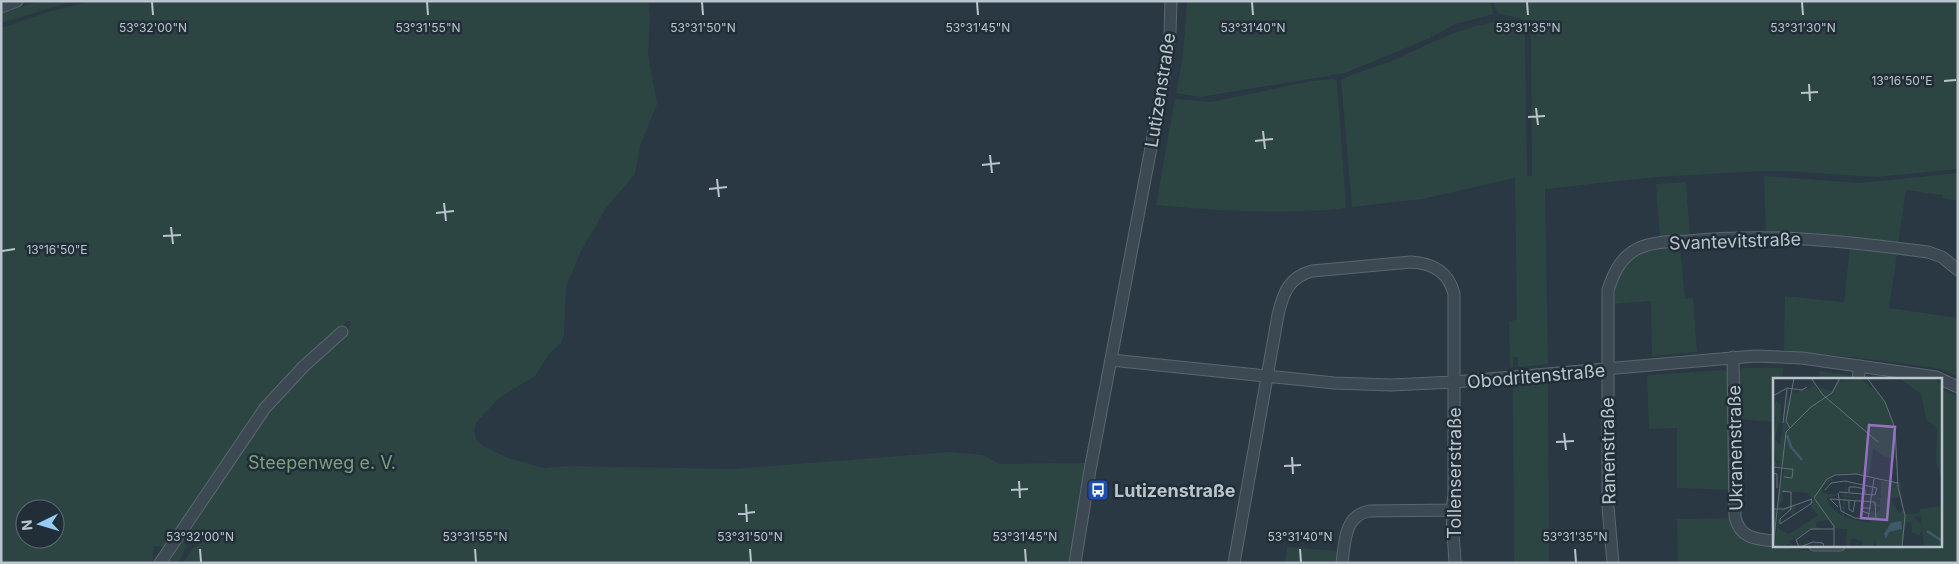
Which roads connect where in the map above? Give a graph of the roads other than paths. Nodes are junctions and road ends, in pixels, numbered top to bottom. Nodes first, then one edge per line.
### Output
1 (17, 1) edge
2 (1171, 1) edge
3 (1, 6) edge
4 (1958, 270) edge
5 (342, 332) dead end
6 (1733, 357) junction
7 (1111, 360) junction
8 (1860, 366) junction
9 (1606, 370) junction
10 (1268, 376) junction
11 (1858, 378) edge
12 (1938, 378) edge
13 (1942, 380) edge
14 (1454, 382) junction
15 (1958, 387) edge
16 (1451, 510) junction
17 (1773, 541) edge
18 (160, 563) edge
19 (1076, 563) edge
20 (1234, 563) edge
21 (1342, 563) edge
22 (1455, 563) edge
23 (1612, 563) edge

1 - 3 street
2 - 7 street, Lutizenstraße
4 - 9 street, Svantevitstraße
5 - 18 street
6 - 8 street, Obodritenstraße
6 - 9 street, Obodritenstraße
6 - 17 street, Ukranenstraße
7 - 10 street, Obodritenstraße
7 - 19 street, Lutizenstraße
8 - 11 street
8 - 12 street, Obodritenstraße
9 - 14 street, Obodritenstraße
9 - 23 street, Ranenstraße
10 - 14 street, Obodritenstraße
10 - 14 street, Tollenserstraße
10 - 20 street, Tollenserstraße
13 - 15 street, Obodritenstraße
14 - 16 street, Tollenserstraße
16 - 21 street
16 - 22 street, Tollenserstraße

